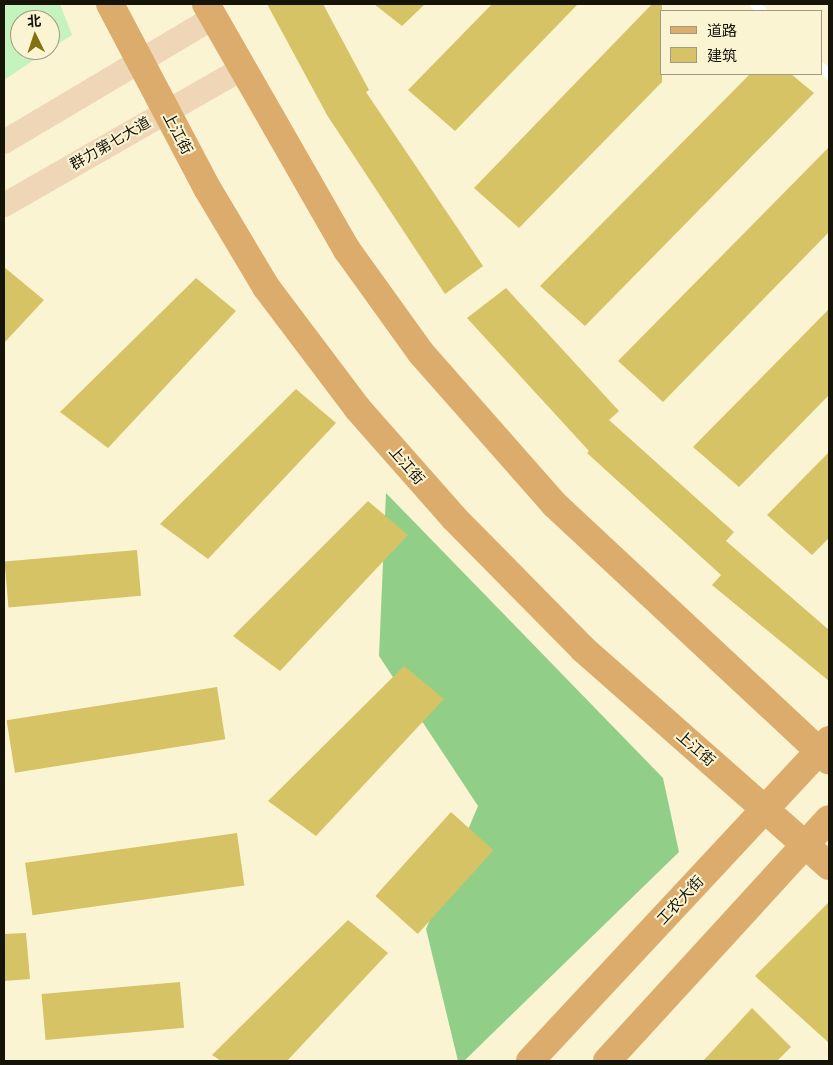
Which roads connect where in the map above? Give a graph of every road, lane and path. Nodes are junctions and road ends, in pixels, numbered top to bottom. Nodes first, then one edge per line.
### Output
1 (110, 4) edge
2 (210, 11) edge
3 (140, 62) junction
4 (243, 68) junction
5 (166, 110) junction
6 (4, 142) edge
7 (4, 205) edge
8 (826, 750) edge
9 (765, 808) junction
10 (829, 819) edge
11 (806, 844) junction
12 (829, 866) edge
13 (530, 1061) edge
14 (607, 1061) edge

1 - 3 main road, 上江街
2 - 3 main road
2 - 4 main road
3 - 5 main road, 上江街
3 - 6 main road
4 - 5 main road, 群力第七大道
4 - 8 main road
5 - 7 main road, 群力第七大道
5 - 9 main road, 上江街
8 - 9 main road, 工农大街
9 - 11 main road, 上江街
9 - 13 main road, 工农大街
10 - 11 main road
11 - 12 main road, 上江街
11 - 14 main road

